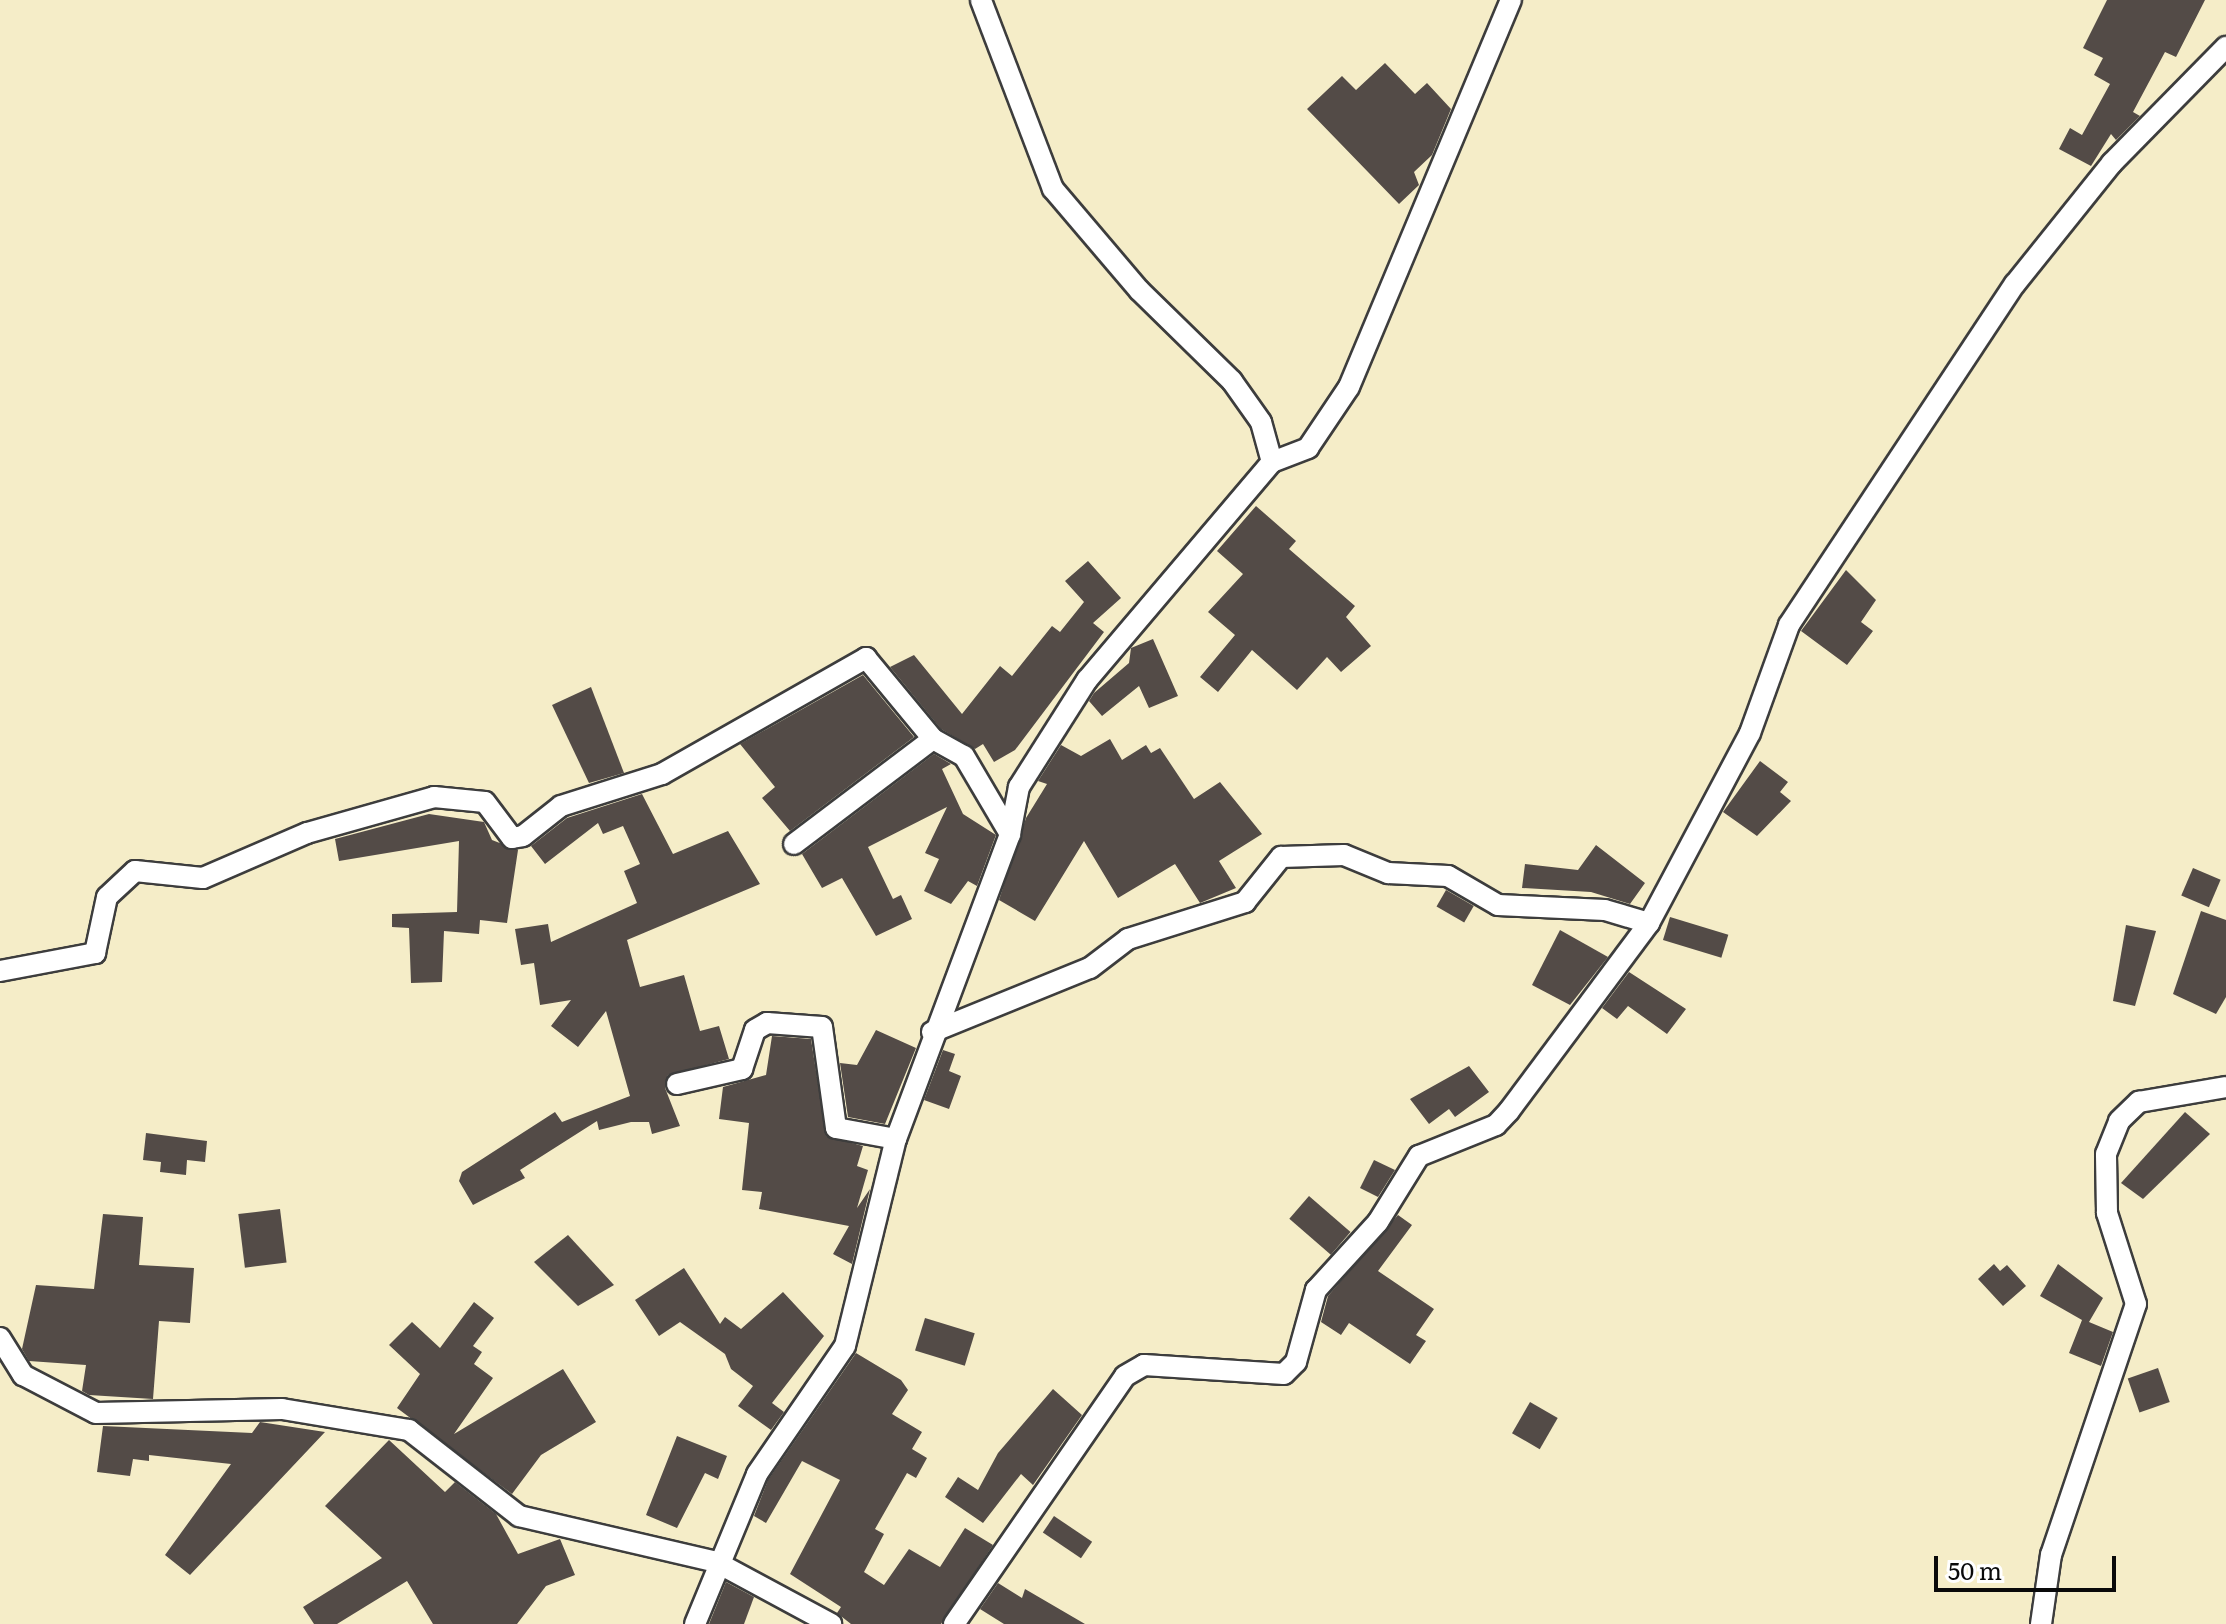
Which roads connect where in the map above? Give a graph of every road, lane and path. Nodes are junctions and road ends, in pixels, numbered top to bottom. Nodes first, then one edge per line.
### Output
1 (981, 0) edge
2 (1511, 0) edge
3 (2226, 47) edge
4 (1272, 462) junction
5 (933, 739) junction
6 (1010, 834) junction
7 (794, 844) dead end
8 (1649, 923) junction
9 (0, 971) edge
10 (932, 1032) junction
11 (677, 1084) dead end
12 (2226, 1087) edge
13 (896, 1139) junction
14 (0, 1338) edge
15 (716, 1562) junction
16 (818, 1620) edge
17 (695, 1624) edge
18 (954, 1624) edge
19 (2041, 1624) edge

1 - 4 street
2 - 4 street
3 - 8 street
4 - 6 street
5 - 6 street
5 - 7 street
5 - 9 street
6 - 10 street
8 - 10 street
8 - 18 street
10 - 13 street
11 - 13 street
12 - 19 street
13 - 15 street
14 - 15 street
15 - 16 street
15 - 17 street

